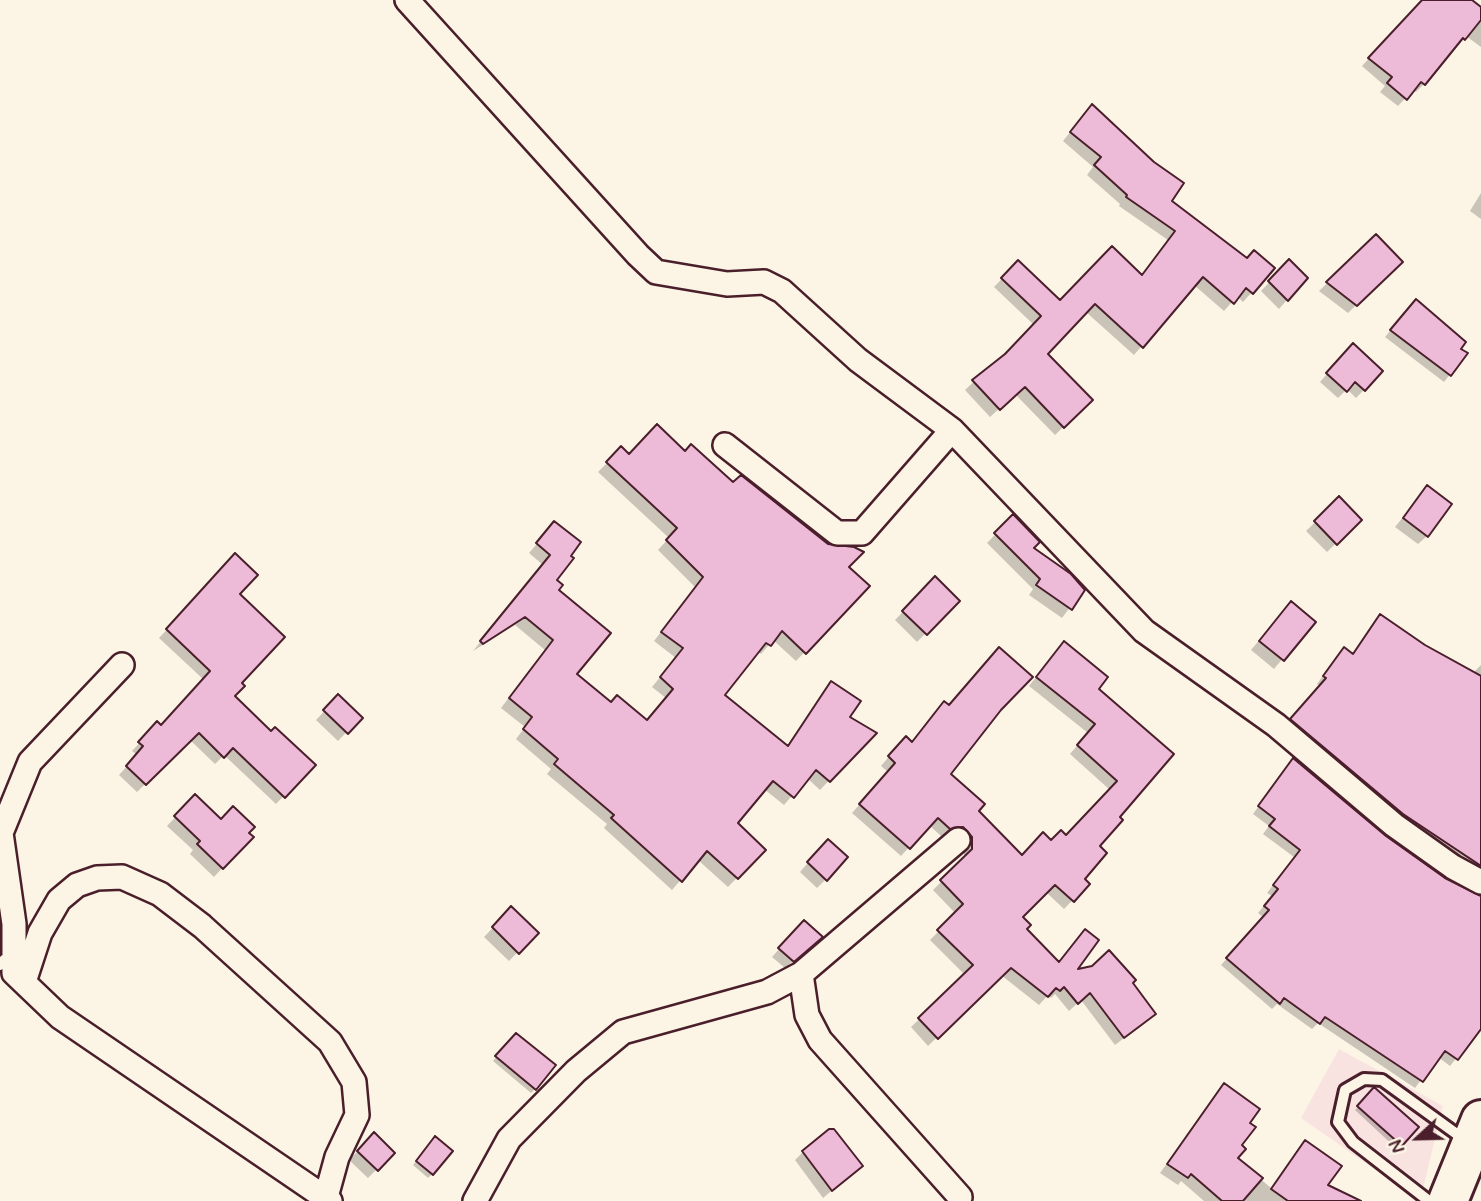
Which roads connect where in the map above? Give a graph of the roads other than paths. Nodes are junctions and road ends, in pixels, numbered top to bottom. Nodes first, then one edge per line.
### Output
1 (407, 0) edge
2 (951, 430) junction
3 (725, 445) dead end
4 (122, 665) dead end
5 (958, 840) dead end
6 (1481, 882) edge
7 (9, 967) edge
8 (801, 974) junction
9 (1475, 1132) edge
10 (960, 1197) dead end
11 (328, 1199) edge
12 (475, 1201) edge
13 (1429, 1201) edge
14 (1448, 1201) edge

1 - 2 street
2 - 3 street
2 - 6 street
4 - 7 street
5 - 8 street
7 - 11 street
7 - 11 street
8 - 10 street
8 - 12 street
9 - 13 lane
9 - 14 highway

